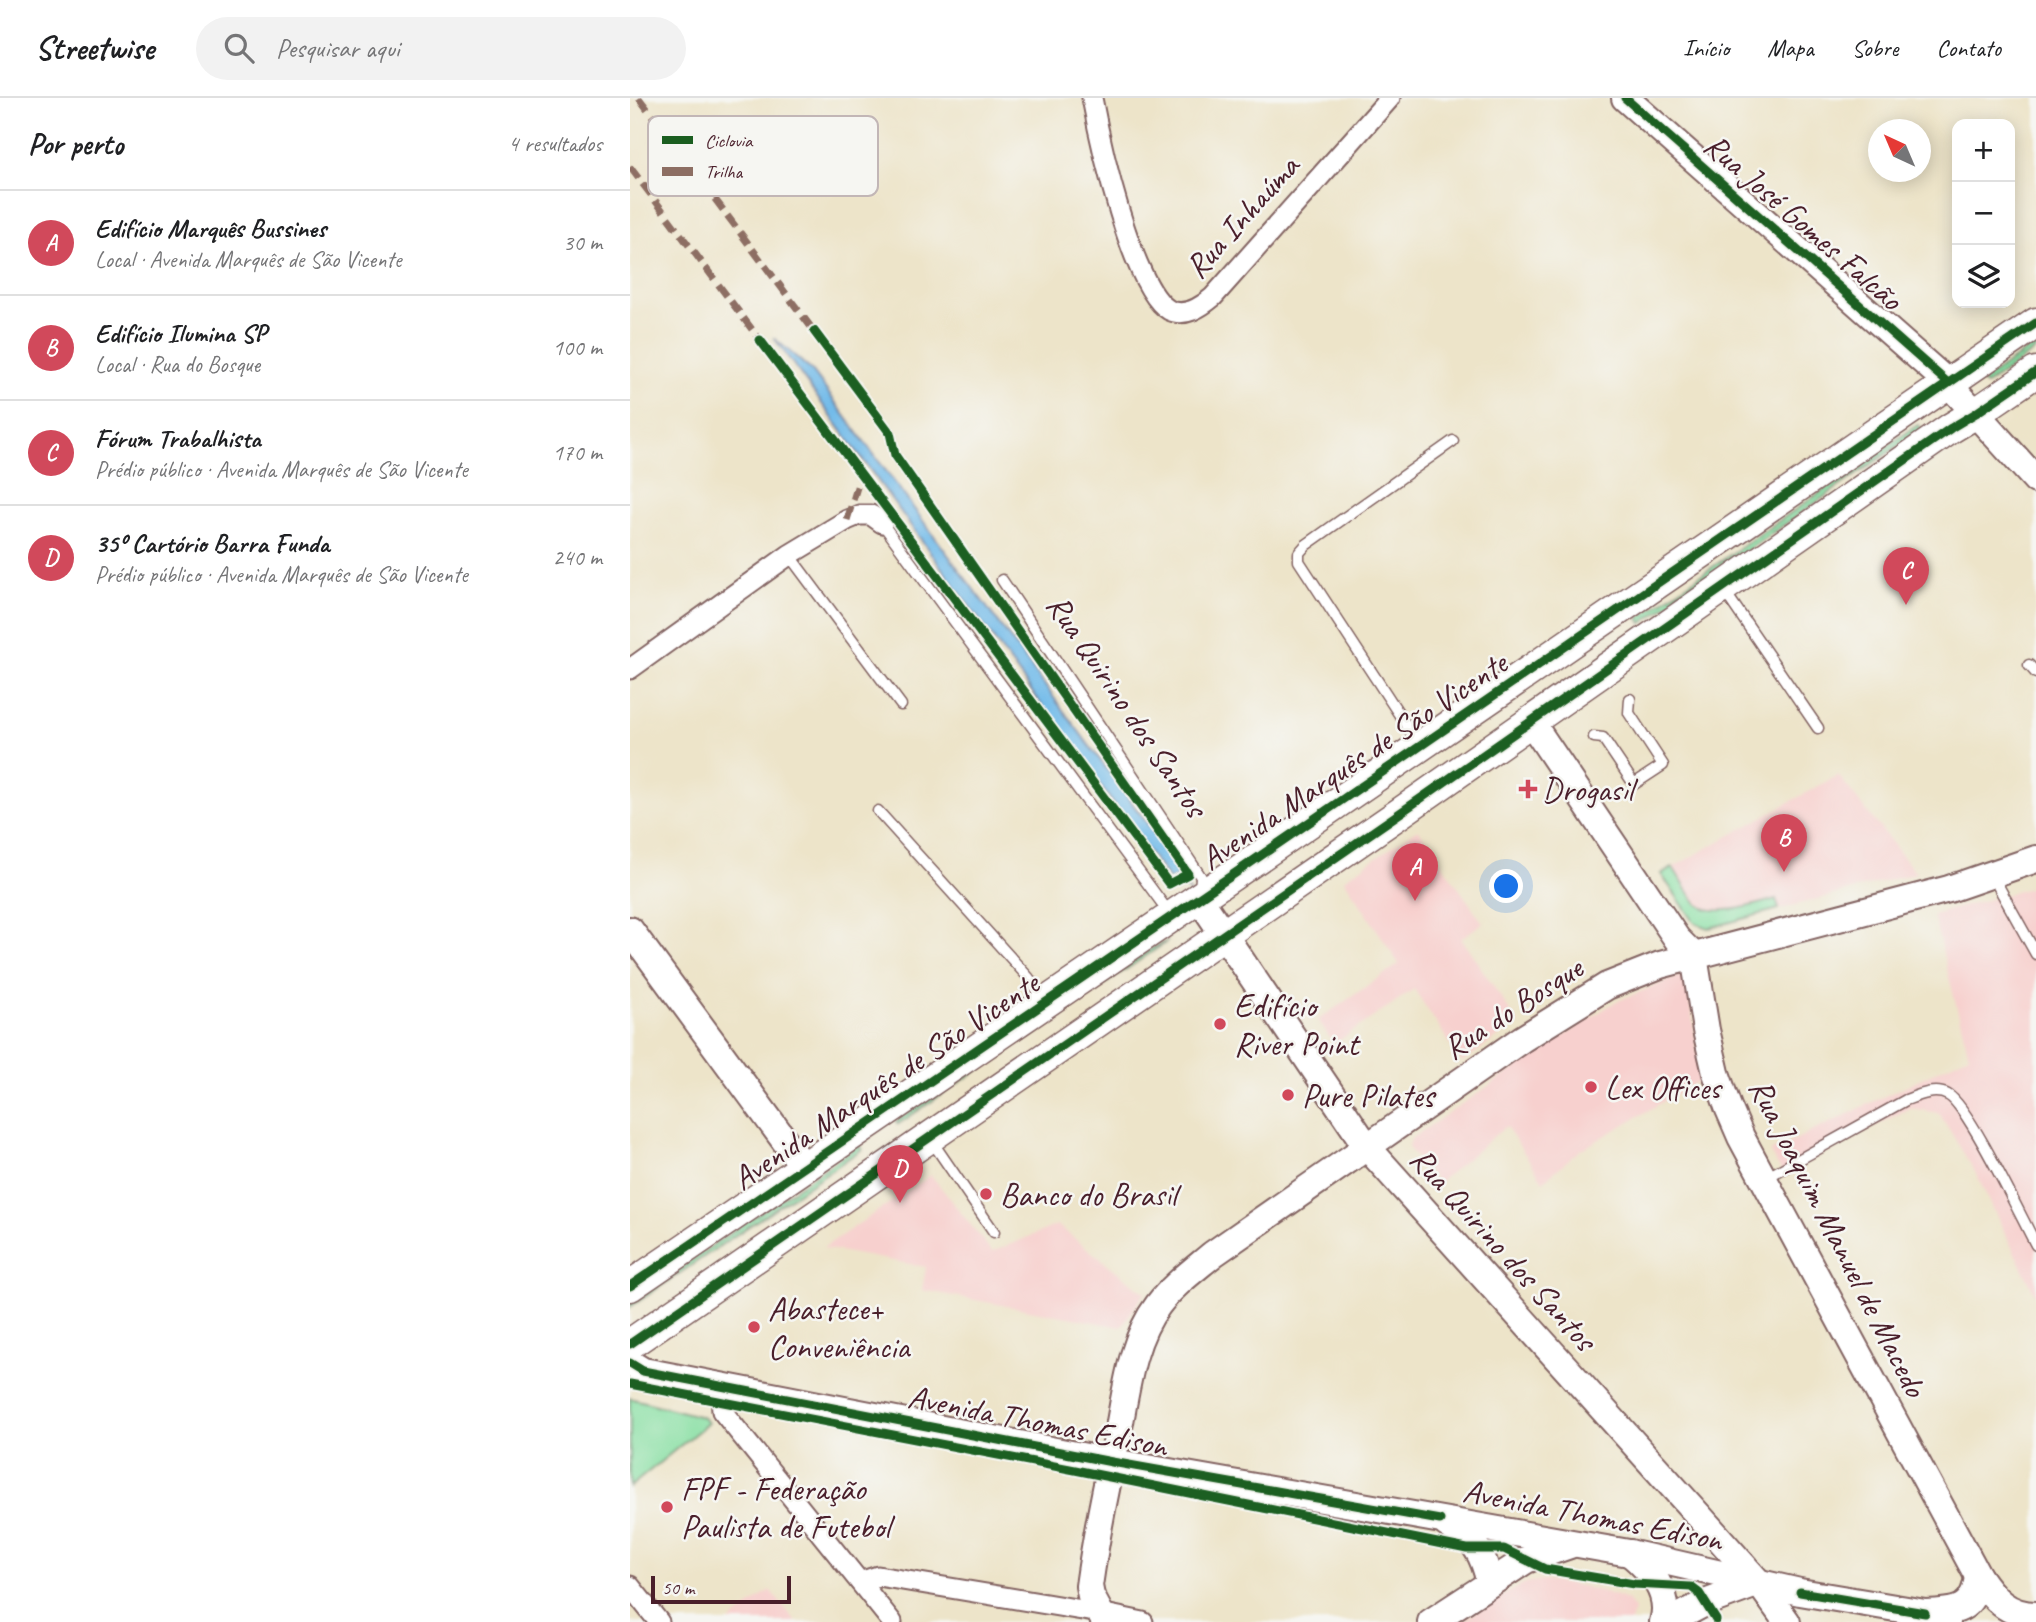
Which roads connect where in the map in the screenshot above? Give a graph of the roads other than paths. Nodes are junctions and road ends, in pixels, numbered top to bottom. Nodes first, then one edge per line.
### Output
1 (1092, 98) edge
2 (1390, 98) edge
3 (1625, 98) edge
4 (2036, 323) edge
5 (2036, 372) edge
6 (1948, 383) junction
7 (1976, 413) junction
8 (1452, 441) dead end
9 (2036, 480) edge
10 (882, 523) joint
11 (789, 555) junction
12 (1002, 580) dead end
13 (1723, 589) junction
14 (630, 669) edge
15 (1630, 699) dead end
16 (901, 705) dead end
17 (1531, 722) junction
18 (1818, 728) dead end
19 (1594, 737) dead end
20 (1420, 746) junction
21 (878, 811) dead end
22 (2036, 859) edge
23 (1992, 875) junction
24 (1199, 898) junction
25 (1171, 916) junction
26 (630, 930) edge
27 (1224, 935) junction
28 (2036, 954) edge
29 (1694, 956) junction
30 (1046, 1002) junction
31 (929, 1137) junction
32 (1367, 1146) junction
33 (804, 1167) junction
34 (1764, 1180) junction
35 (994, 1232) dead end
36 (2036, 1245) edge
37 (630, 1286) edge
38 (630, 1344) edge
39 (630, 1363) edge
40 (720, 1385) junction
41 (1112, 1462) junction
42 (1440, 1520) junction
43 (1575, 1544) junction
44 (1629, 1553) junction
45 (1978, 1576) junction
46 (860, 1582) junction
47 (1490, 1583) junction
48 (1759, 1583) junction
49 (630, 1586) edge
50 (2036, 1615) edge
51 (1102, 1617) edge
52 (1936, 1618) edge
53 (659, 1622) edge
54 (892, 1622) edge
55 (1143, 1622) edge
56 (1431, 1622) edge
57 (1662, 1622) edge
58 (1669, 1622) edge
59 (1787, 1622) edge

1 - 2 street, Rua Inhaúma
3 - 6 street, Rua José Gomes Falcão
4 - 6 main road, Avenida Marquês de São Vicente
5 - 7 main road, Avenida Marquês de São Vicente
6 - 7 street, Rua José Gomes Falcão
6 - 20 main road, Avenida Marquês de São Vicente
7 - 9 street, Rua José Gomes Falcão
7 - 13 main road, Avenida Marquês de São Vicente
8 - 20 lane
10 - 11 street
10 - 25 lane
11 - 14 street
11 - 16 lane
12 - 24 lane, Rua Quirino dos Santos
13 - 17 main road, Avenida Marquês de São Vicente
13 - 18 lane
15 - 19 lane
17 - 27 main road, Avenida Marquês de São Vicente
17 - 29 street
20 - 24 main road, Avenida Marquês de São Vicente
21 - 30 lane
22 - 23 street, Rua do Bosque
23 - 28 lane
23 - 29 street, Rua do Bosque
24 - 25 main road, Avenida Marquês de São Vicente
24 - 27 street, Rua Quirino dos Santos
25 - 30 main road, Avenida Marquês de São Vicente
26 - 33 street
27 - 31 main road, Avenida Marquês de São Vicente
27 - 32 street, Rua Quirino dos Santos
29 - 32 street, Rua do Bosque
29 - 34 street, Rua Joaquim Manuel de Macedo
30 - 33 main road, Avenida Marquês de São Vicente
31 - 35 lane
31 - 38 main road, Avenida Marquês de São Vicente
32 - 41 street, Rua do Bosque
32 - 48 street, Rua Quirino dos Santos
33 - 37 main road, Avenida Marquês de São Vicente
34 - 36 lane
34 - 45 street, Rua Joaquim Manuel de Macedo
39 - 40 street, Avenida Thomas Edison
40 - 41 street, Avenida Thomas Edison
40 - 46 street
41 - 42 street, Avenida Thomas Edison
41 - 51 street, Rua do Bosque
42 - 43 street, Avenida Thomas Edison
42 - 47 street
43 - 44 street, Avenida Thomas Edison
43 - 47 street
44 - 48 street, Avenida Thomas Edison
44 - 57 street
45 - 50 street, Rua Joaquim Manuel de Macedo
45 - 52 street, Avenida Thomas Edison
46 - 51 street
46 - 54 street
47 - 56 street
48 - 52 street, Avenida Thomas Edison
48 - 58 street
48 - 59 street, Rua Quirino dos Santos
49 - 53 street
51 - 55 street

